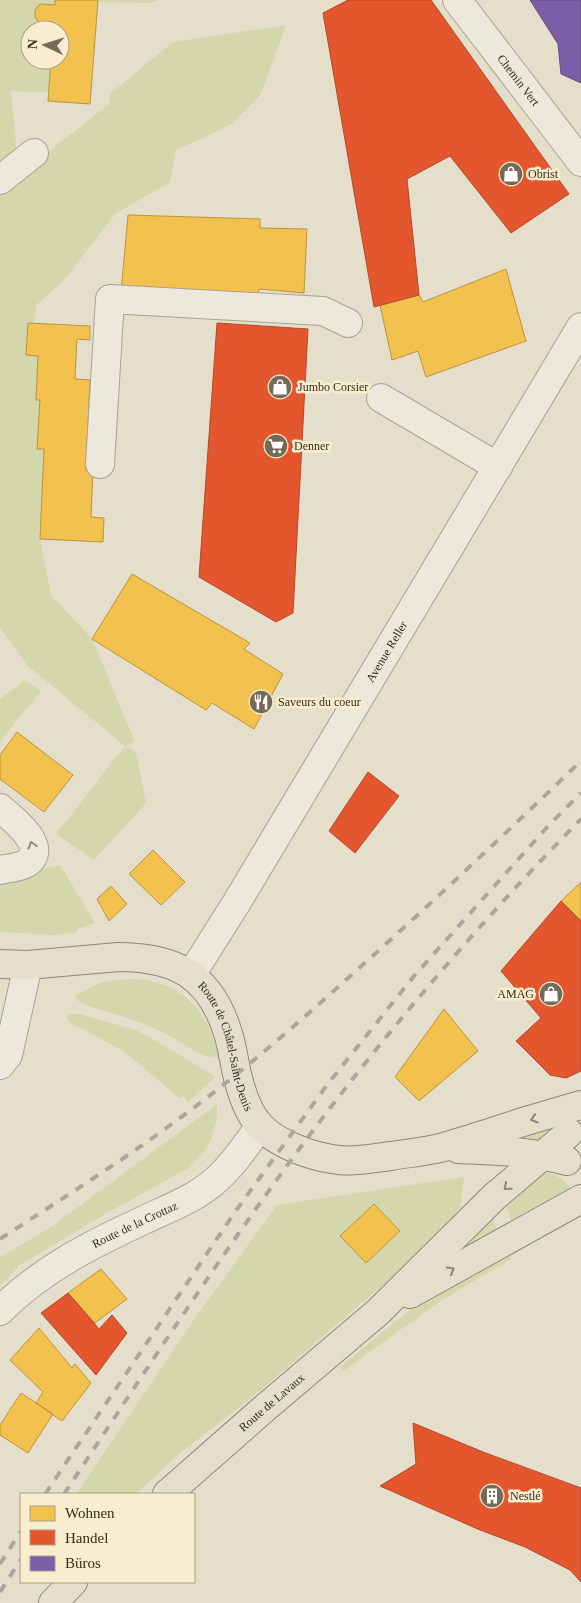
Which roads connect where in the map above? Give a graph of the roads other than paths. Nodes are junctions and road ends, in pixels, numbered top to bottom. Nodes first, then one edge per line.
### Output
1 (457, 0) edge
2 (34, 154) dead end
3 (581, 162) edge
4 (0, 180) edge
5 (348, 323) dead end
6 (581, 327) edge
7 (381, 398) dead end
8 (100, 464) dead end
9 (498, 467) junction
10 (0, 808) edge
11 (0, 870) edge
12 (0, 964) edge
13 (28, 965) junction
14 (191, 975) junction
15 (0, 1065) edge
16 (581, 1105) edge
17 (575, 1122) edge
18 (260, 1126) junction
19 (439, 1149) junction
20 (564, 1164) edge
21 (581, 1199) edge
22 (0, 1311) edge
23 (378, 1312) junction
24 (168, 1493) edge
25 (72, 1583) edge
26 (53, 1603) edge

1 - 3 street, Chemin Vert
2 - 4 street
5 - 8 street
6 - 9 street, Avenue Reller
7 - 9 street
9 - 14 street, Avenue Reller
11 -> 10 street
12 - 13 main road, Route de Châtel-Saint-Denis
13 - 14 main road, Route de Châtel-Saint-Denis
13 - 15 street
14 - 18 main road, Route de Châtel-Saint-Denis
16 -> 19 main road, Route de Châtel-Saint-Denis
17 - 20 main road
18 - 19 main road, Route de Châtel-Saint-Denis
18 - 22 street, Route de la Crottaz
19 - 20 main road, Route de Châtel-Saint-Denis
20 -> 23 main road
23 -> 21 main road
23 - 24 main road, Route de Lavaux
25 - 26 main road

